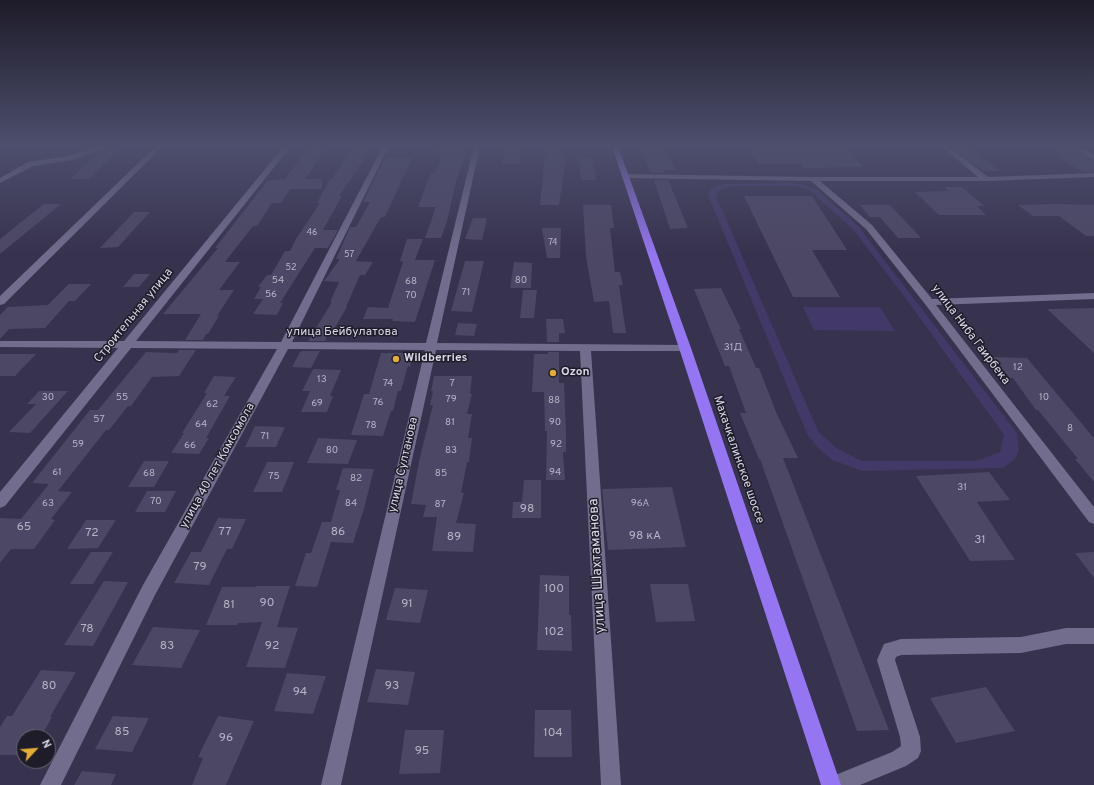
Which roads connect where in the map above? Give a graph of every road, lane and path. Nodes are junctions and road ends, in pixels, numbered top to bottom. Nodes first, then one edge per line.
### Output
1 (122, 183) edge
2 (258, 183) edge
3 (367, 183) edge
4 (469, 183) edge
5 (628, 183) edge
6 (817, 183) edge
7 (1094, 296) edge
8 (0, 302) edge
9 (929, 302) junction
10 (0, 344) edge
11 (128, 344) junction
12 (285, 345) junction
13 (431, 346) junction
14 (585, 347) junction
15 (685, 348) junction
16 (0, 502) edge
17 (1094, 518) edge
18 (1094, 636) edge
19 (50, 785) edge
20 (331, 785) edge
21 (611, 785) edge
22 (831, 785) edge
23 (836, 785) edge

1 - 8 street
2 - 11 street, Строительная улица
3 - 12 street, улица 40 лет Комсомола
4 - 13 street, улица Султанова
5 - 15 highway, Махачкалинское шоссе
6 - 9 street, улица Ниба Гаирбека
7 - 9 street
9 - 17 street, улица Ниба Гаирбека
10 - 11 street, улица Бейбулатова
11 - 12 street, улица Бейбулатова
11 - 16 street, Строительная улица
12 - 13 street, улица Бейбулатова
12 - 19 street, улица 40 лет Комсомола
13 - 14 street, улица Бейбулатова
13 - 20 street, улица Султанова
14 - 15 street, улица Бейбулатова
14 - 21 street, улица Шахтаманова
15 - 22 highway, Махачкалинское шоссе
18 - 23 street

